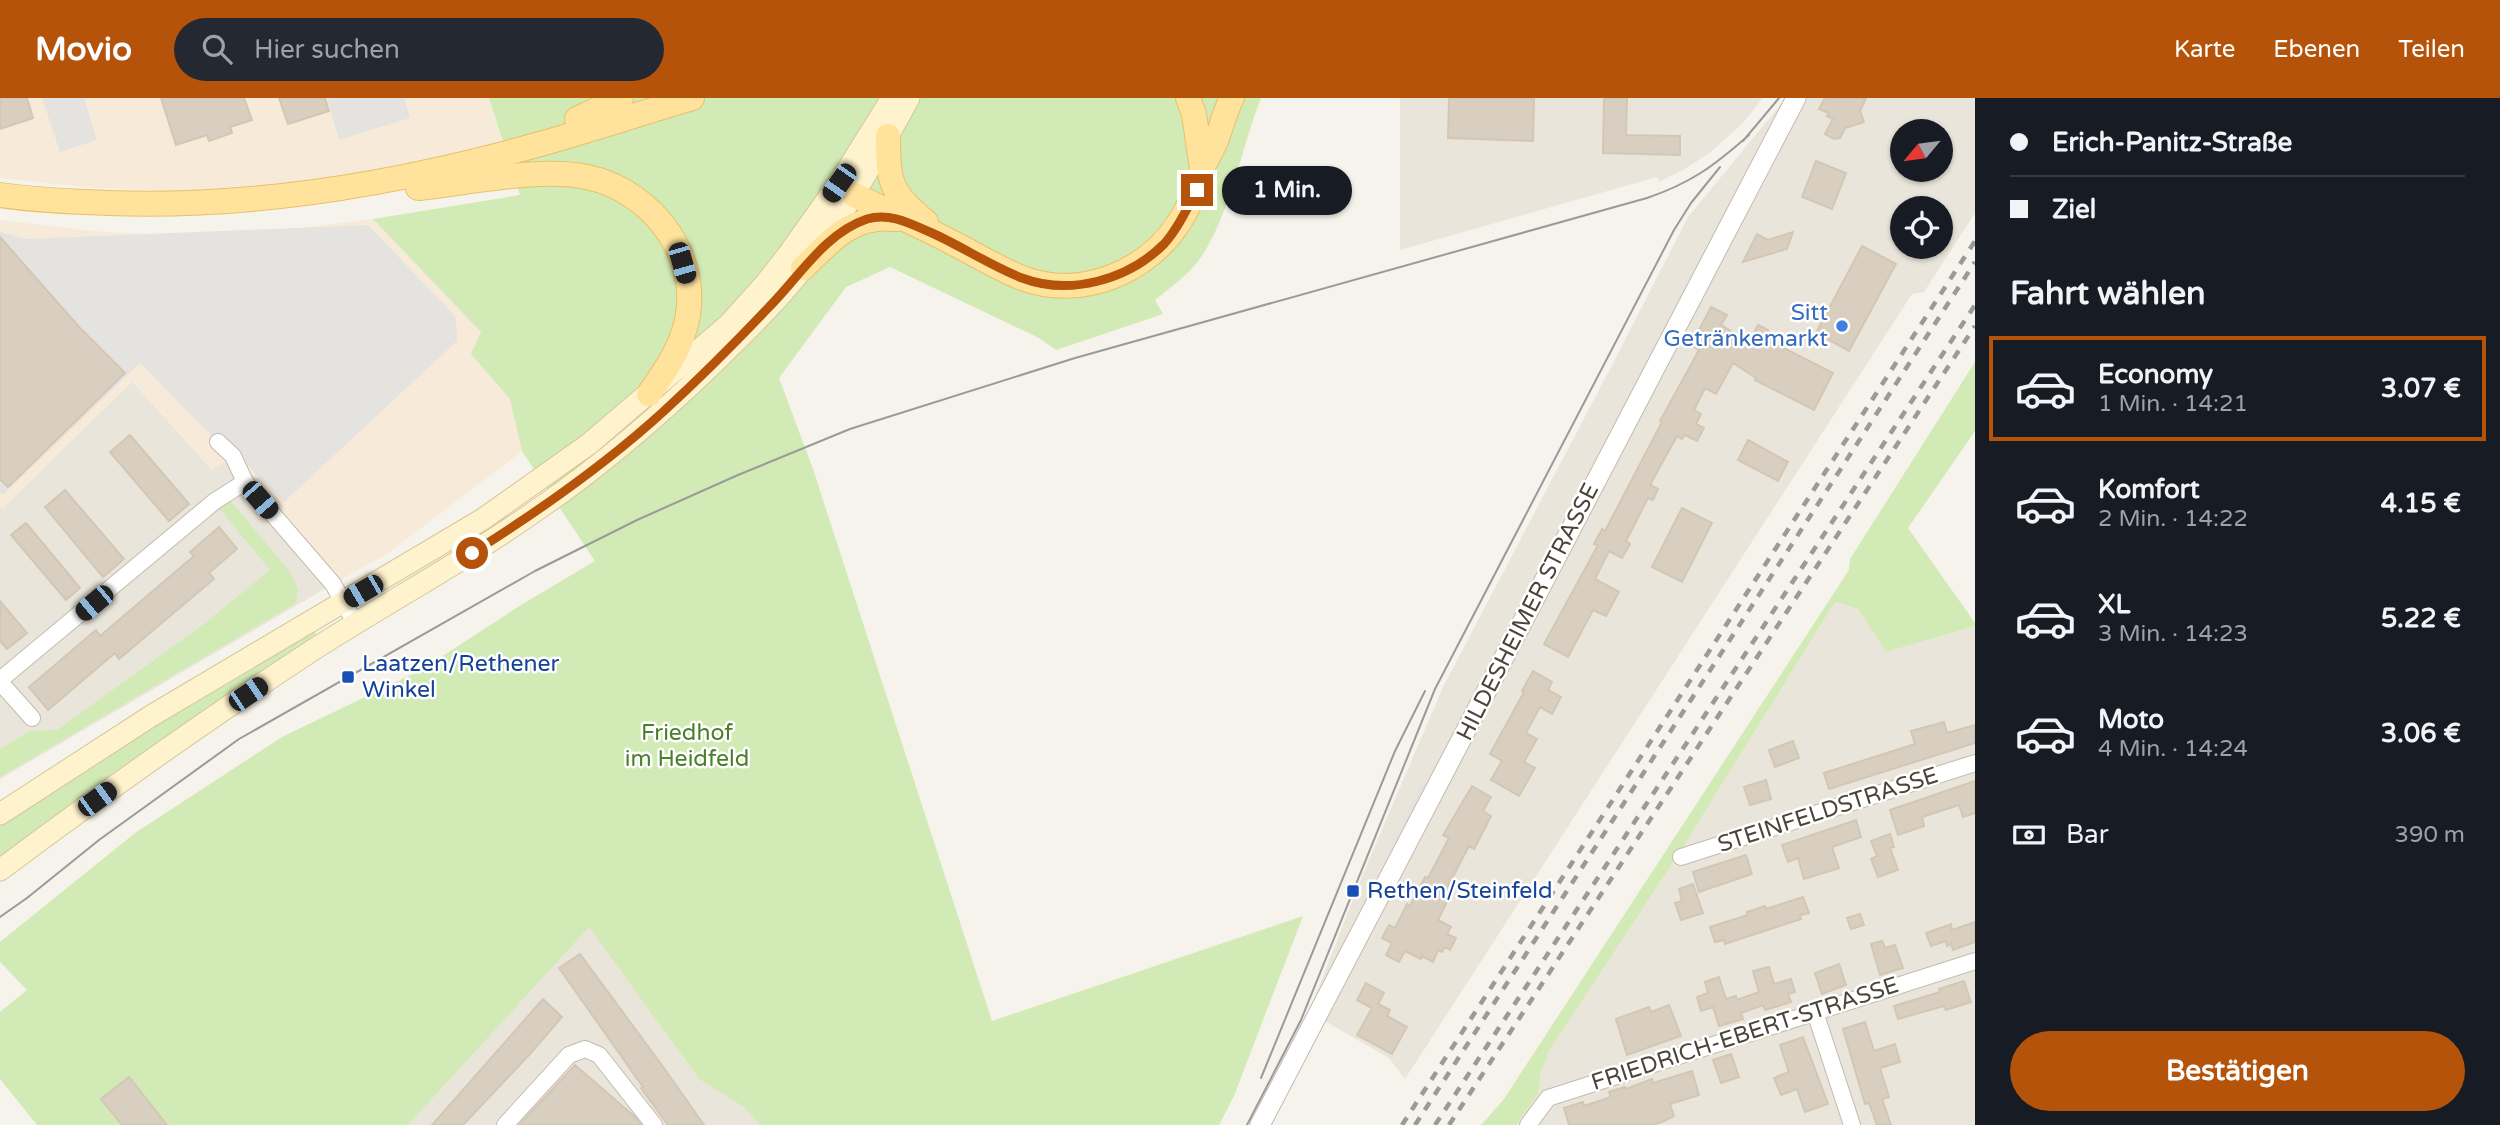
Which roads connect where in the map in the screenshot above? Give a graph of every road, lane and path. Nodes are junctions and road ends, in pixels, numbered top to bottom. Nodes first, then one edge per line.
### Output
1 (621, 98) edge
2 (692, 98) edge
3 (1188, 98) edge
4 (1232, 98) edge
5 (1796, 98) edge
6 (897, 99) edge
7 (888, 136) junction
8 (502, 155) junction
9 (1202, 169) junction
10 (847, 189) junction
11 (326, 192) junction
12 (0, 195) edge
13 (901, 219) junction
14 (952, 242) junction
15 (803, 268) junction
16 (649, 394) junction
17 (218, 442) dead end
18 (245, 482) junction
19 (343, 602) junction
20 (356, 624) junction
21 (0, 681) edge
22 (32, 718) dead end
23 (1975, 763) edge
24 (0, 814) edge
25 (1681, 857) dead end
26 (0, 870) edge
27 (1975, 961) edge
28 (1815, 1012) junction
29 (505, 1125) edge
30 (654, 1125) edge
31 (1260, 1125) edge
32 (1528, 1125) edge
33 (1852, 1125) edge

1 - 8 main road
2 - 8 main road
3 - 9 main road
4 - 9 main road
5 - 31 street, HILDESHEIMER STRASSE
6 - 7 main road
6 - 10 main road
7 - 10 main road
7 - 14 main road
8 - 11 main road
9 - 14 main road
10 - 13 main road
10 - 15 main road
10 - 16 main road
11 - 12 main road
11 - 16 main road
13 - 14 main road
13 - 15 main road
15 - 20 main road
16 - 19 main road
17 - 18 street
18 - 19 street
18 - 21 street
19 - 20 street
19 - 24 main road
20 - 26 main road
21 - 22 street
23 - 25 street, STEINFELDSTRASSE
27 - 28 street, FRIEDRICH-EBERT-STRASSE
28 - 32 street, FRIEDRICH-EBERT-STRASSE
28 - 33 street
29 - 30 street

